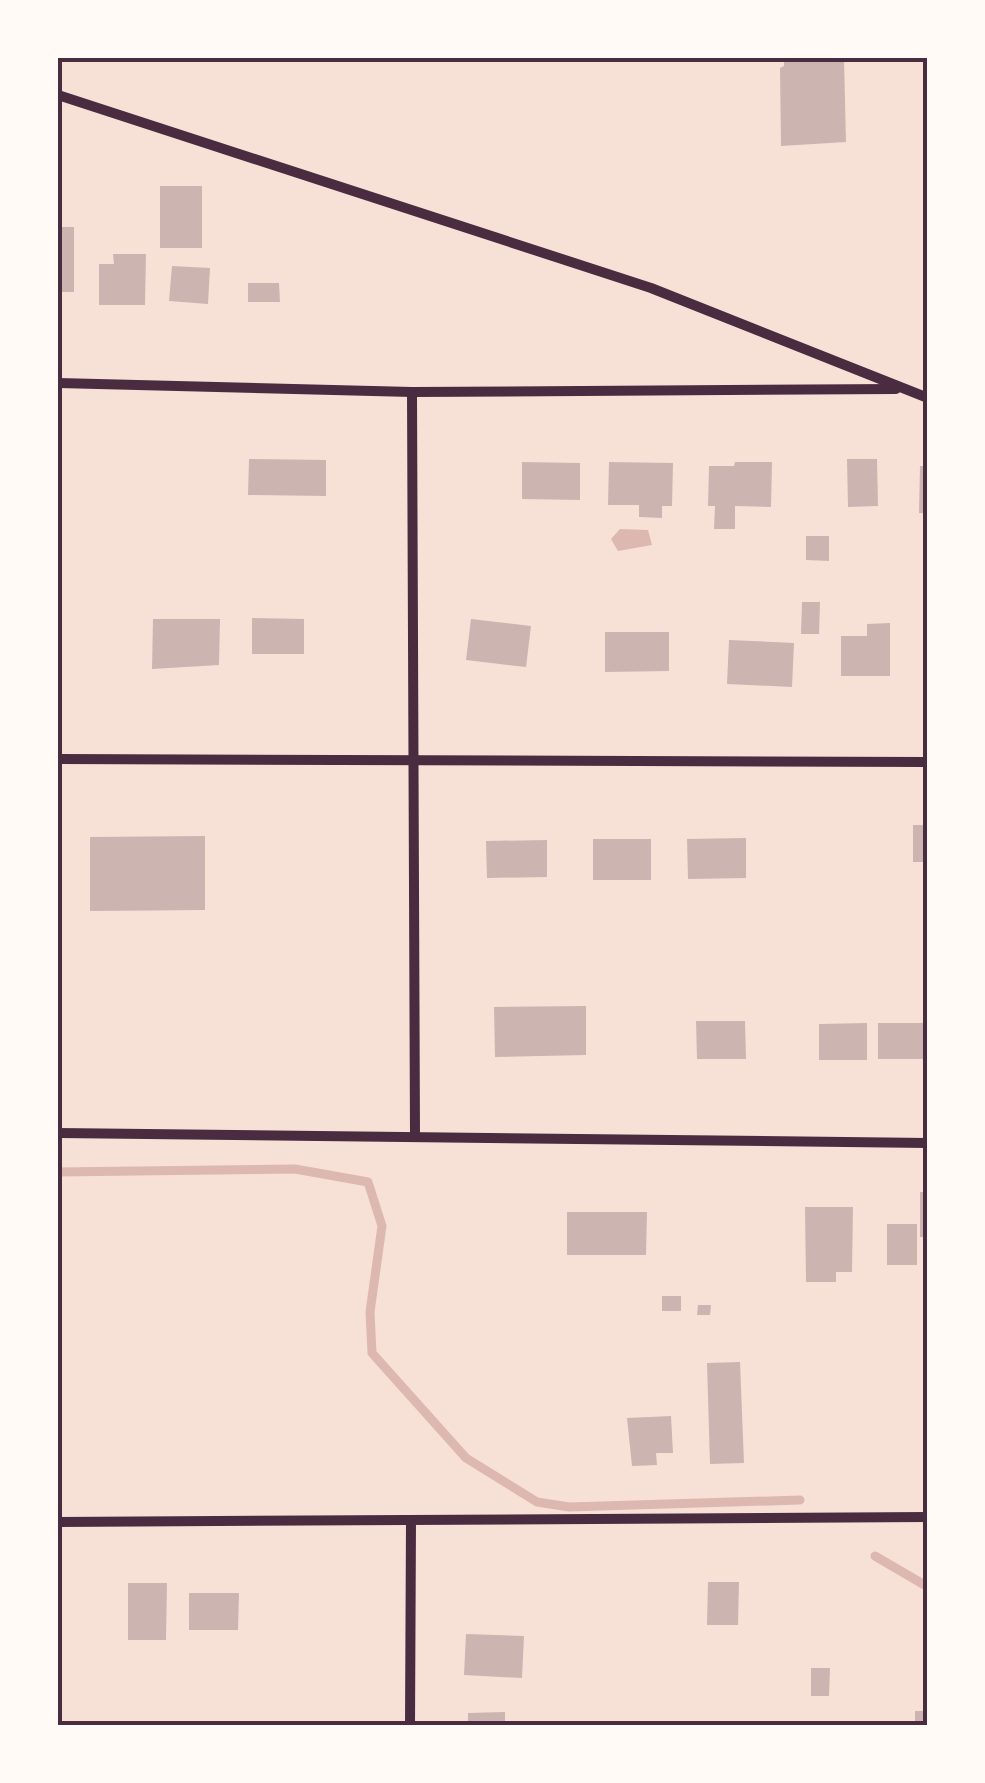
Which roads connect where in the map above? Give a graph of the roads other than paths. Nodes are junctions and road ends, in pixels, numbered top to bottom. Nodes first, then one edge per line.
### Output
1 (58, 95) edge
2 (58, 383) edge
3 (906, 389) junction
4 (412, 392) junction
5 (928, 398) edge
6 (58, 758) edge
7 (413, 762) junction
8 (928, 762) edge
9 (58, 1133) edge
10 (415, 1137) junction
11 (928, 1143) edge
12 (928, 1517) edge
13 (411, 1520) junction
14 (58, 1522) edge
15 (410, 1726) edge

1 - 3 street
2 - 4 street
3 - 4 street
3 - 5 street
4 - 7 street
6 - 7 street
7 - 8 street
7 - 10 street
9 - 10 street
10 - 11 street
12 - 13 street
13 - 14 street
13 - 15 street

